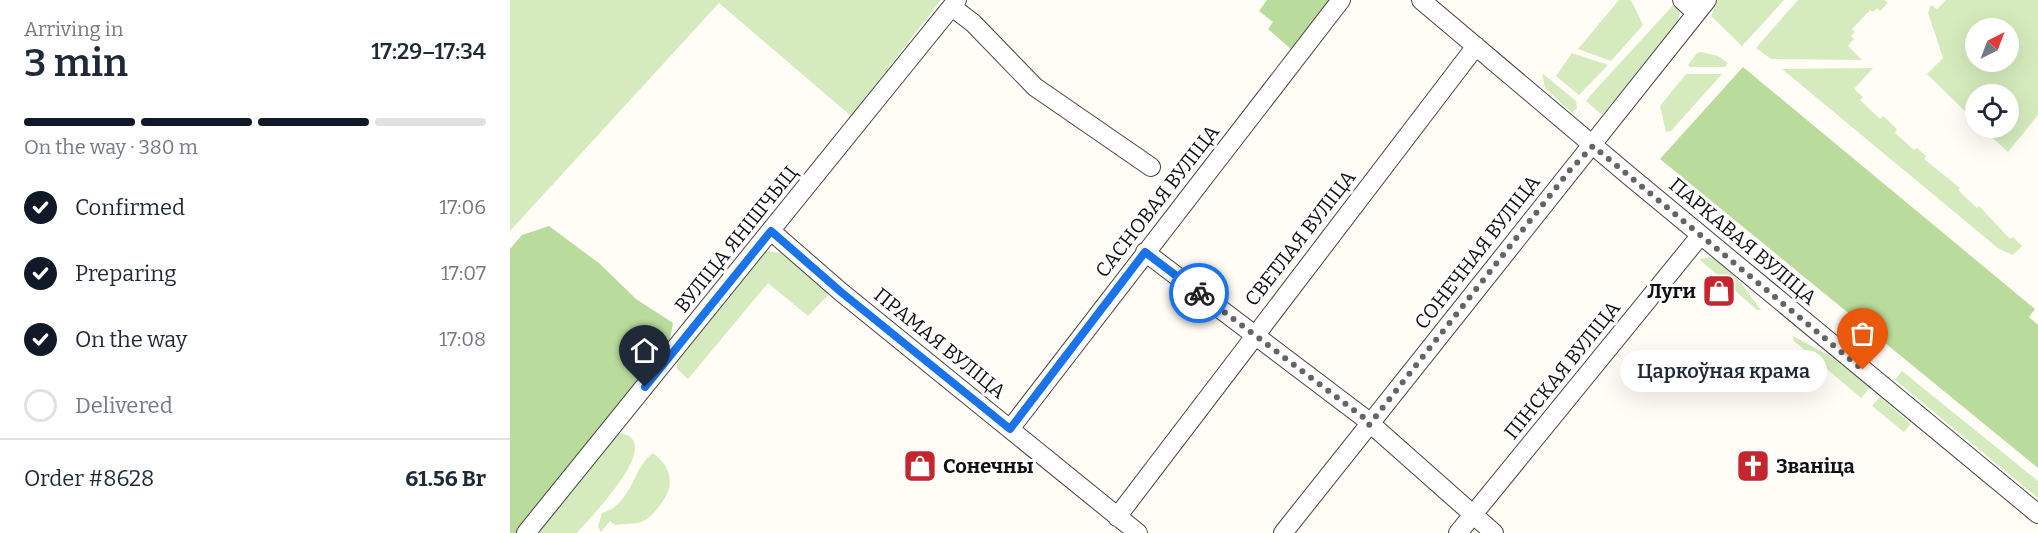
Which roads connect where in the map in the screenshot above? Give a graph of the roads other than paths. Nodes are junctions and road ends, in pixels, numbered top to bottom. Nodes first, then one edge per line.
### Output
1 (1341, 0) edge
2 (1421, 0) edge
3 (1682, 0) edge
4 (955, 4) edge
5 (1701, 6) edge
6 (1476, 46) junction
7 (1593, 146) junction
8 (1151, 167) dead end
9 (771, 231) junction
10 (1700, 236) junction
11 (1145, 252) junction
12 (1254, 334) junction
13 (1369, 425) junction
14 (1010, 429) junction
15 (2038, 514) edge
16 (1471, 516) junction
17 (1117, 517) junction
18 (526, 533) edge
19 (1138, 533) edge
20 (1283, 533) edge
21 (1458, 533) edge
22 (1494, 533) edge

1 - 11 street, САСНОВАЯ ВУЛІЦА
2 - 6 street, ПАРКАВАЯ ВУЛІЦА
3 - 5 street
4 - 8 street
4 - 9 street, ВУЛІЦА ЯНІШЧЫЦ
5 - 7 street, СОНЕЧНАЯ ВУЛІЦА
6 - 7 street, ПАРКАВАЯ ВУЛІЦА
6 - 12 street, СВЕТЛАЯ ВУЛІЦА
7 - 10 street, ПАРКАВАЯ ВУЛІЦА
7 - 13 street, СОНЕЧНАЯ ВУЛІЦА
9 - 14 street, ПРАМАЯ ВУЛІЦА
9 - 18 street, ВУЛІЦА ЯНІШЧЫЦ
10 - 15 street, ПАРКАВАЯ ВУЛІЦА
10 - 16 street, ПІНСКАЯ ВУЛІЦА
11 - 12 street
11 - 14 street, САСНОВАЯ ВУЛІЦА
12 - 13 street
12 - 17 street, СВЕТЛАЯ ВУЛІЦА
13 - 16 street
13 - 20 street, СОНЕЧНАЯ ВУЛІЦА
14 - 17 street, ПРАМАЯ ВУЛІЦА
16 - 21 street, ПІНСКАЯ ВУЛІЦА
16 - 22 street
17 - 19 street, ПРАМАЯ ВУЛІЦА

